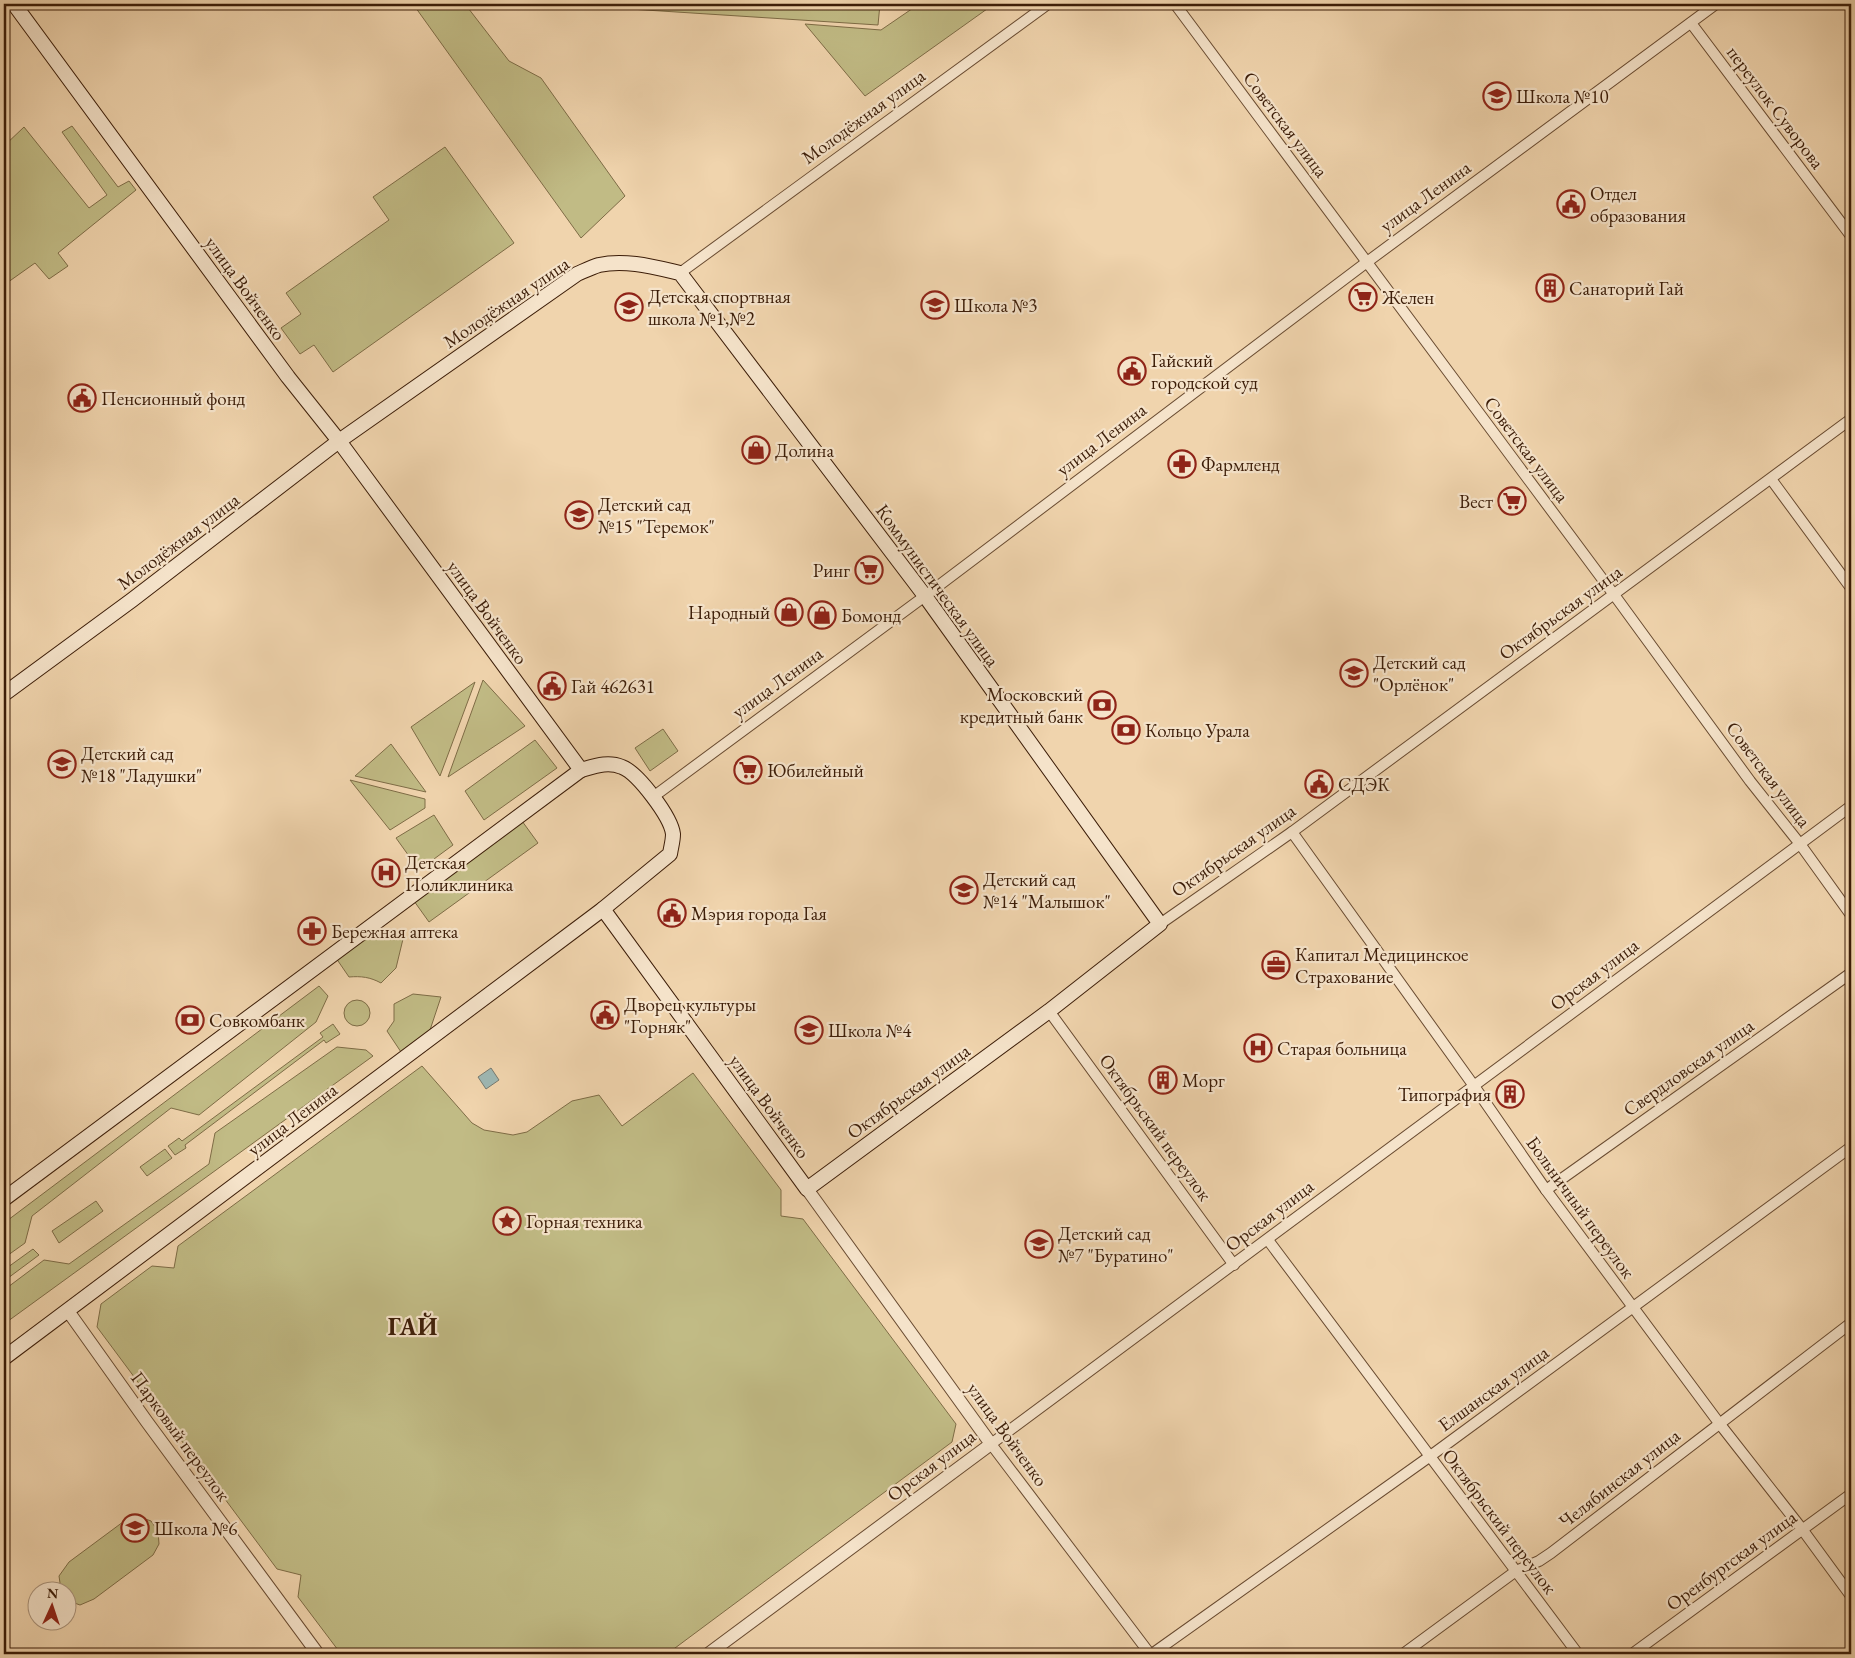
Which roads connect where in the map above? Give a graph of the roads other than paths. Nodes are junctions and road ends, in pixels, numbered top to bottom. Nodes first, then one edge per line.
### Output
1 (14, 4) edge
2 (1048, 4) edge
3 (1175, 4) edge
4 (1716, 4) edge
5 (1691, 23) junction
6 (1851, 236) edge
7 (1367, 262) junction
8 (680, 273) junction
9 (1851, 419) edge
10 (339, 441) junction
11 (1771, 479) junction
12 (1849, 582) edge
13 (925, 596) junction
14 (1614, 596) junction
15 (4, 694) edge
16 (580, 770) junction
17 (653, 797) junction
18 (1851, 806) edge
19 (1292, 832) junction
20 (1800, 844) junction
21 (603, 909) junction
22 (1851, 915) edge
23 (1160, 924) junction
24 (1851, 973) edge
25 (1049, 1011) junction
26 (1474, 1086) junction
27 (1851, 1147) edge
28 (807, 1189) junction
29 (1546, 1190) junction
30 (4, 1199) edge
31 (1268, 1240) junction
32 (1234, 1265) junction
33 (1632, 1307) junction
34 (68, 1311) junction
35 (1851, 1323) edge
36 (4, 1358) edge
37 (1719, 1423) junction
38 (991, 1444) junction
39 (1429, 1456) junction
40 (1851, 1494) edge
41 (1802, 1530) junction
42 (1516, 1571) junction
43 (1851, 1596) edge
44 (318, 1654) edge
45 (708, 1654) edge
46 (1151, 1654) edge
47 (1403, 1654) edge
48 (1578, 1654) edge
49 (1632, 1654) edge

1 - 10 main road, улица Войченко
2 - 8 street, Молодёжная улица
3 - 7 street, Советская улица
4 - 5 street, улица Ленина
5 - 6 street, переулок Суворова
5 - 7 street, улица Ленина
7 - 13 street, улица Ленина
7 - 14 street, Советская улица
8 - 10 main road, Молодёжная улица
8 - 13 main road, Коммунистическая улица
9 - 11 street, Октябрьская улица
10 - 15 main road, Молодёжная улица
10 - 16 main road, улица Войченко
11 - 12 street
11 - 14 street, Октябрьская улица
13 - 17 street, улица Ленина
13 - 23 main road, Коммунистическая улица
14 - 19 street, Октябрьская улица
14 - 20 street, Советская улица
16 - 17 main road
16 - 30 main road
17 - 21 main road
18 - 20 street, Орская улица
19 - 23 street, Октябрьская улица
19 - 26 street, Больничный переулок
20 - 22 street, Советская улица
20 - 26 street, Орская улица
21 - 28 main road, улица Войченко
21 - 34 main road, улица Ленина
23 - 25 main road, Октябрьская улица
24 - 29 street, Свердловская улица
25 - 28 main road, Октябрьская улица
25 - 32 street, Октябрьский переулок
26 - 29 street, Больничный переулок
26 - 31 street, Орская улица
27 - 33 street, Елшанская улица
28 - 38 street, улица Войченко
29 - 33 street, Больничный переулок
31 - 32 street, Орская улица
31 - 39 street, Октябрьский переулок
32 - 38 street, Орская улица
33 - 37 street, Больничный переулок
33 - 39 street, Елшанская улица
34 - 36 main road, улица Ленина
34 - 44 street, Парковый переулок
35 - 37 street, Челябинская улица
37 - 41 street, Больничный переулок
37 - 42 street, Челябинская улица
38 - 45 street, Орская улица
38 - 46 street, улица Войченко
39 - 42 street, Октябрьский переулок
39 - 46 street, Елшанская улица
40 - 41 street, Оренбургская улица
41 - 43 street, Больничный переулок
41 - 49 street, Оренбургская улица
42 - 47 street, Челябинская улица
42 - 48 street, Октябрьский переулок

